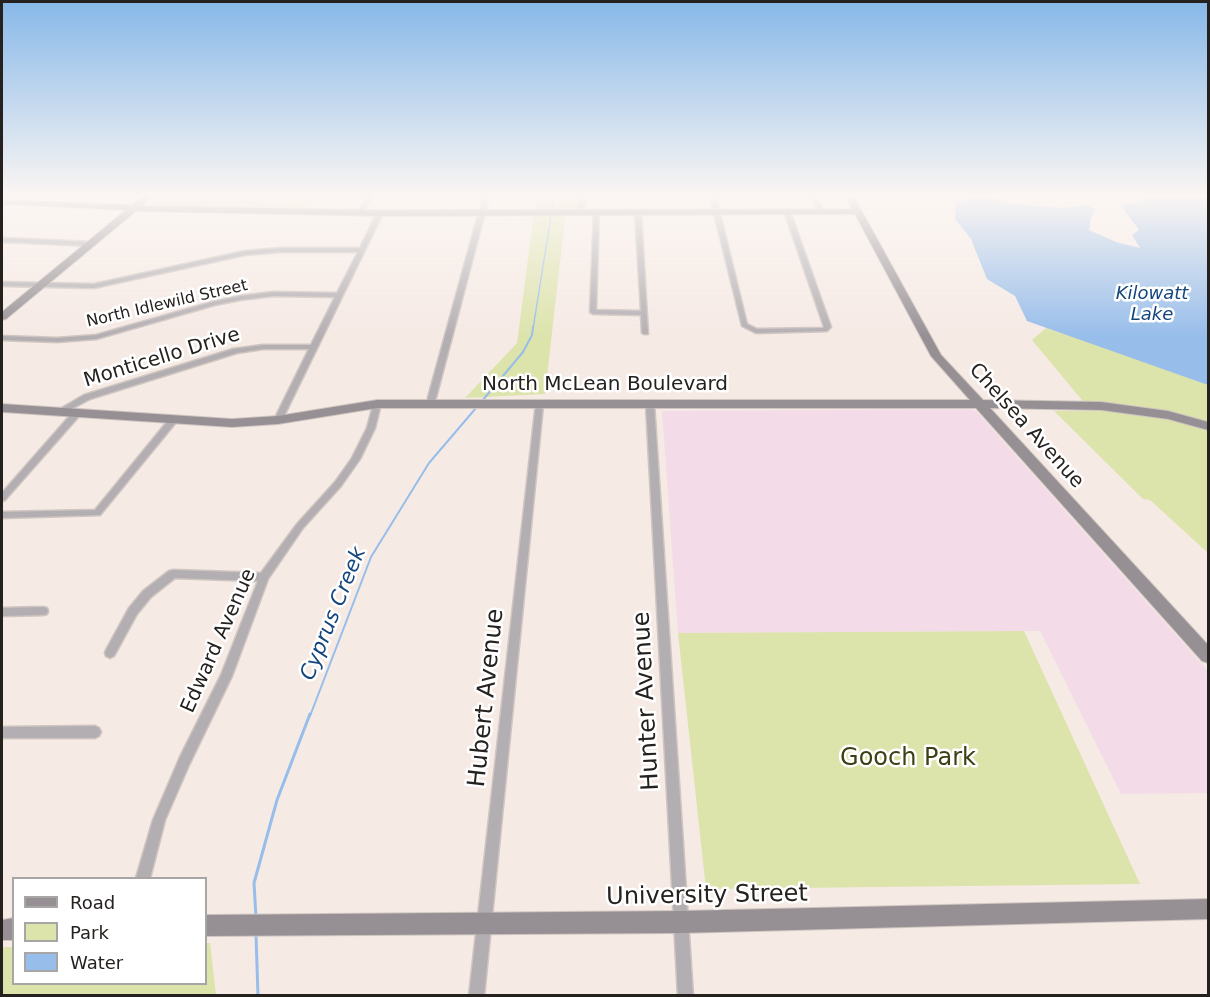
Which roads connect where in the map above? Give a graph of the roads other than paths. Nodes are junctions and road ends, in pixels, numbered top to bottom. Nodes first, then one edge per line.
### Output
1 (81, 244) edge
2 (92, 244) joint
3 (365, 244) edge
4 (474, 244) edge
5 (595, 244) edge
6 (640, 244) edge
7 (724, 244) edge
8 (798, 244) edge
9 (875, 244) edge
10 (362, 250) junction
11 (2, 284) edge
12 (41, 286) junction
13 (338, 295) junction
14 (644, 312) junction
15 (2, 317) edge
16 (646, 333) dead end
17 (2, 338) edge
18 (313, 347) junction
19 (978, 403) junction
20 (377, 404) junction
21 (650, 404) junction
22 (430, 405) junction
23 (538, 405) junction
24 (2, 408) edge
25 (59, 412) junction
26 (78, 413) junction
27 (174, 419) junction
28 (278, 420) junction
29 (1209, 426) edge
30 (2, 498) edge
31 (2, 515) edge
32 (264, 577) junction
33 (43, 611) dead end
34 (2, 612) edge
35 (110, 653) dead end
36 (1209, 656) edge
37 (95, 732) dead end
38 (2, 734) edge
39 (144, 877) edge
40 (1209, 909) edge
41 (681, 922) junction
42 (484, 924) junction
43 (207, 926) edge
44 (476, 996) edge
45 (686, 996) edge

1 - 2 street
2 - 12 street
3 - 10 street
4 - 22 street
5 - 14 street
6 - 14 street
7 - 8 street
9 - 19 street, Chelsea Avenue
10 - 12 street
10 - 13 street
11 - 12 street
12 - 15 street
13 - 17 street, North Idlewild Street
13 - 18 street
14 - 16 street
18 - 25 street, Monticello Drive
18 - 28 street
19 - 21 street, North McLean Boulevard
19 - 29 street, North McLean Boulevard
19 - 36 street, Chelsea Avenue
20 - 22 street, North McLean Boulevard
20 - 28 street, North McLean Boulevard
20 - 32 street, Edward Avenue
21 - 23 street, North McLean Boulevard
21 - 41 street, Hunter Avenue
22 - 23 street, North McLean Boulevard
23 - 42 street, Hubert Avenue
24 - 25 street, North McLean Boulevard
25 - 26 street, North McLean Boulevard
26 - 27 street, North McLean Boulevard
26 - 30 street, Monticello Drive
27 - 28 street, North McLean Boulevard
27 - 31 street
32 - 35 street
32 - 39 street, Edward Avenue
33 - 34 street
37 - 38 street
40 - 41 street, University Street
41 - 42 street, University Street
41 - 45 street, Hunter Avenue
42 - 43 street, University Street
42 - 44 street, Hubert Avenue

